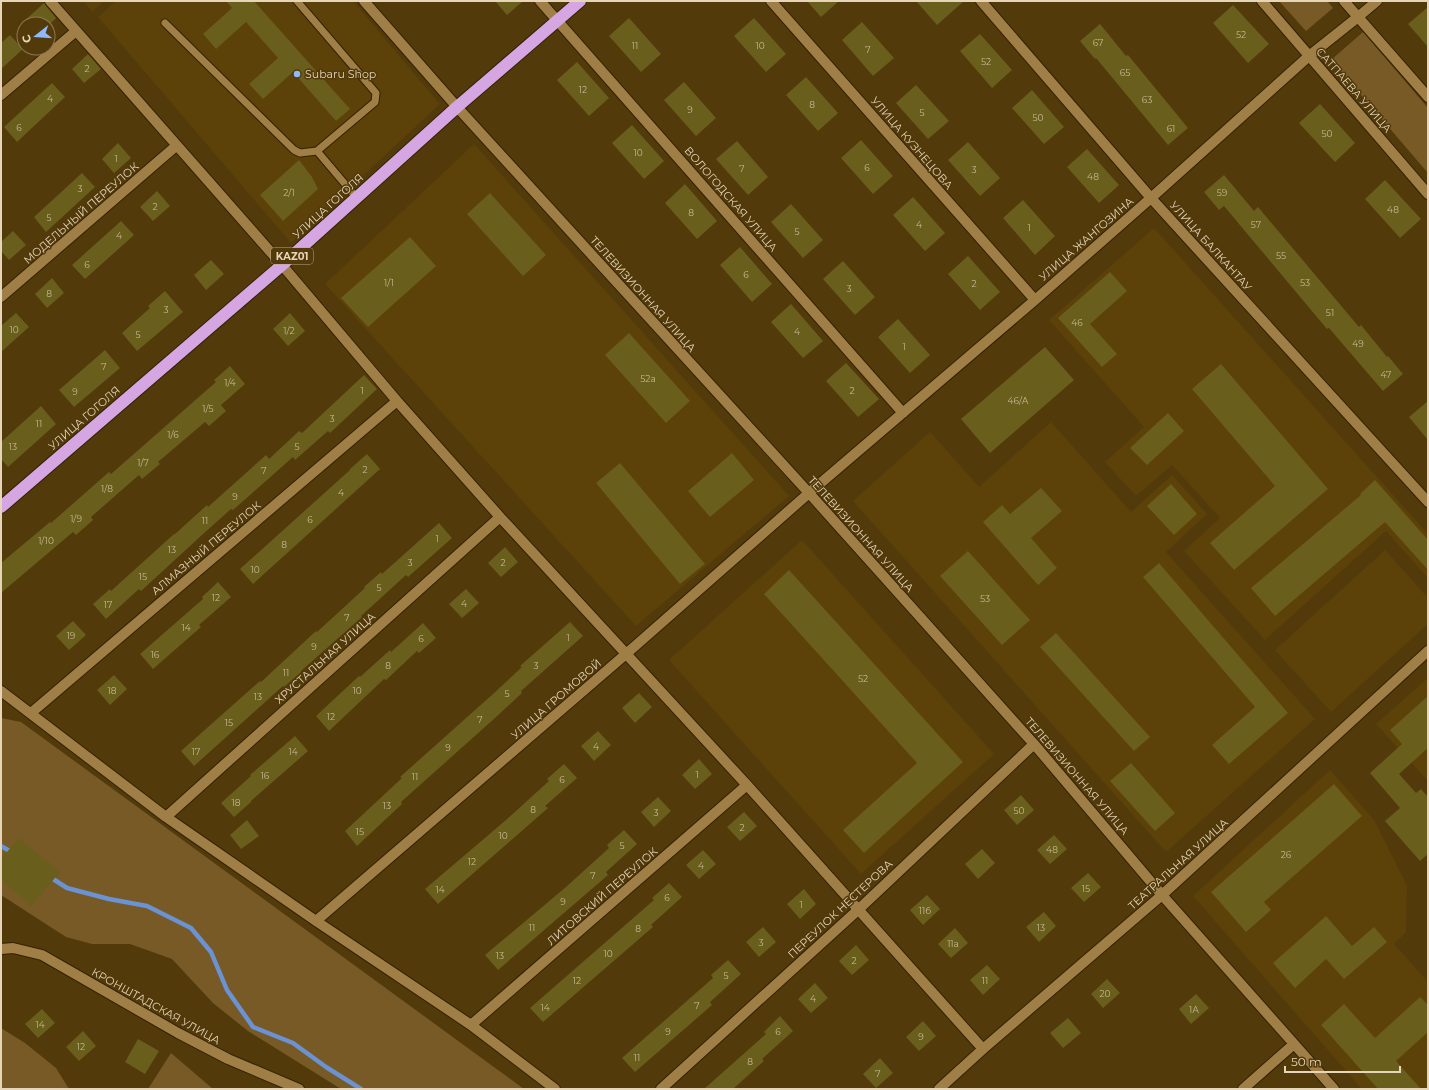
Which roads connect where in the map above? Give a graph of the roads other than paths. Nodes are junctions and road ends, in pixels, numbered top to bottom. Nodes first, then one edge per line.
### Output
1 (50, 1) edge
2 (297, 1) edge
3 (364, 1) edge
4 (540, 1) edge
5 (580, 1) edge
6 (771, 1) edge
7 (982, 1) edge
8 (1262, 1) edge
9 (1344, 1) edge
10 (1376, 1) edge
11 (1358, 17) junction
12 (558, 21) junction
13 (165, 23) dead end
14 (76, 31) junction
15 (1309, 56) junction
16 (1, 95) edge
17 (1428, 97) edge
18 (457, 107) junction
19 (176, 146) junction
20 (317, 151) junction
21 (1428, 194) edge
22 (356, 198) junction
23 (1151, 198) junction
24 (282, 265) junction
25 (1, 297) edge
26 (1035, 300) junction
27 (397, 400) junction
28 (903, 413) junction
29 (809, 494) junction
30 (1428, 502) edge
31 (1, 507) edge
32 (500, 517) junction
33 (1428, 651) edge
34 (626, 654) junction
35 (1, 691) edge
36 (31, 713) junction
37 (1034, 744) junction
38 (748, 784) junction
39 (166, 817) junction
40 (1162, 895) junction
41 (859, 909) junction
42 (316, 921) junction
43 (1, 949) edge
44 (471, 1025) junction
45 (1294, 1044) junction
46 (983, 1049) junction
47 (299, 1089) edge
48 (555, 1089) edge
49 (661, 1089) edge
50 (939, 1089) edge
51 (1243, 1089) edge
52 (1334, 1089) edge

1 - 14 street
2 - 20 lane
3 - 18 street, ТЕЛЕВИЗИОННАЯ УЛИЦА
4 - 12 street, ВОЛОГОДСКАЯ УЛИЦА
5 - 12 highway, УЛИЦА ГОГОЛЯ / KАZ01
6 - 26 street, УЛИЦА КУЗНЕЦОВА
7 - 23 street, УЛИЦА БАЛКАНТАУ
8 - 15 street, САТПАЕВА УЛИЦА
9 - 11 street
10 - 11 street, УЛИЦА ЖАНГОЗИНА
11 - 15 street, УЛИЦА ЖАНГОЗИНА
11 - 17 street
12 - 18 highway, УЛИЦА ГОГОЛЯ / KАZ01
12 - 28 street, ВОЛОГОДСКАЯ УЛИЦА
13 - 20 lane
14 - 16 street
14 - 19 street
15 - 21 street, САТПАЕВА УЛИЦА
15 - 23 street, УЛИЦА ЖАНГОЗИНА
18 - 22 highway, УЛИЦА ГОГОЛЯ / KАZ01
18 - 29 street, ТЕЛЕВИЗИОННАЯ УЛИЦА
19 - 24 street
19 - 25 street, МОДЕЛЬНЫЙ ПЕРЕУЛОК
20 - 22 lane
22 - 24 highway, УЛИЦА ГОГОЛЯ / KАZ01
23 - 26 street, УЛИЦА ЖАНГОЗИНА
23 - 30 street, УЛИЦА БАЛКАНТАУ
24 - 27 street
24 - 31 highway, УЛИЦА ГОГОЛЯ / KАZ01
26 - 28 street, УЛИЦА ЖАНГОЗИНА
27 - 32 street
27 - 36 street, АЛМАЗНЫЙ ПЕРЕУЛОК
28 - 29 street, УЛИЦА ЖАНГОЗИНА
29 - 34 street, УЛИЦА ГРОМОВОЙ
29 - 37 street, ТЕЛЕВИЗИОННАЯ УЛИЦА
32 - 34 street
32 - 39 street, ХРУСТАЛЬНАЯ УЛИЦА
33 - 40 street, ТЕАТРАЛЬНАЯ УЛИЦА
34 - 38 street
34 - 42 street, УЛИЦА ГРОМОВОЙ
35 - 36 street
36 - 39 street
37 - 40 street, ТЕЛЕВИЗИОННАЯ УЛИЦА
37 - 41 street, ПЕРЕУЛОК НЕСТЕРОВА
38 - 41 street
38 - 44 street, ЛИТОВСКИЙ ПЕРЕУЛОК
39 - 42 street
40 - 45 street, ТЕЛЕВИЗИОННАЯ УЛИЦА
40 - 46 street, ТЕАТРАЛЬНАЯ УЛИЦА
41 - 46 street
41 - 49 street, ПЕРЕУЛОК НЕСТЕРОВА
42 - 44 street
43 - 47 street, КРОНШТАДСКАЯ УЛИЦА
44 - 48 street
45 - 51 street
45 - 52 street, ТЕЛЕВИЗИОННАЯ УЛИЦА
46 - 50 street, ТЕАТРАЛЬНАЯ УЛИЦА

